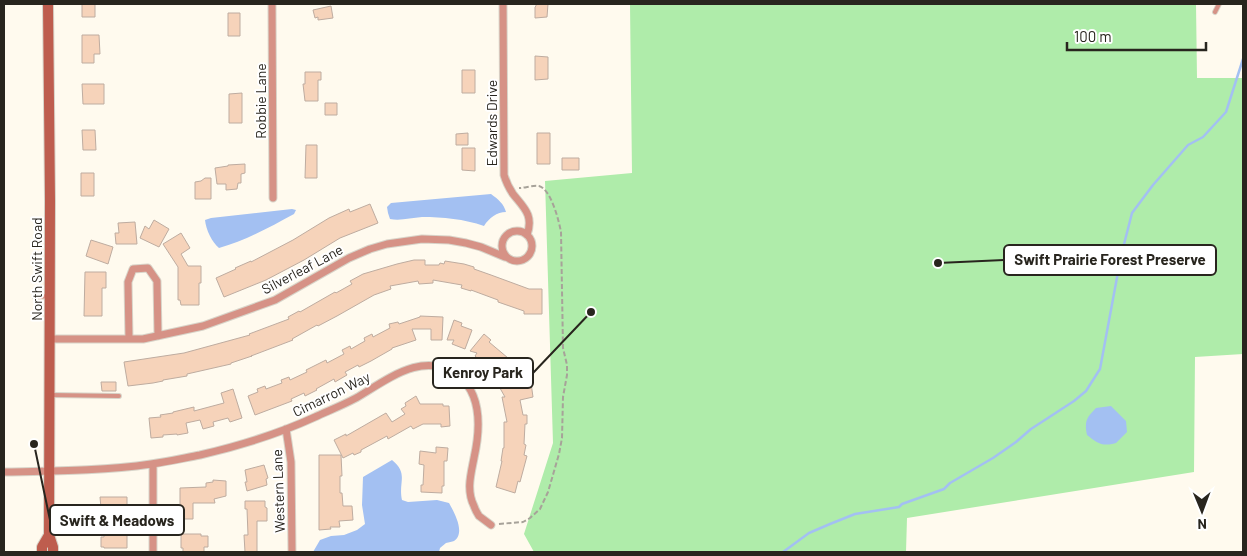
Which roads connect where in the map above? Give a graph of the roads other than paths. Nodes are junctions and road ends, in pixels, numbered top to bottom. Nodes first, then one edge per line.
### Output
1 (48, 4) edge
2 (272, 4) edge
3 (503, 4) edge
4 (1219, 4) edge
5 (1215, 12) dead end
6 (273, 198) dead end
7 (527, 235) junction
8 (505, 257) junction
9 (50, 296) junction
10 (35, 297) dead end
11 (158, 336) junction
12 (49, 339) junction
13 (129, 339) junction
14 (50, 395) junction
15 (119, 396) dead end
16 (286, 430) junction
17 (153, 464) junction
18 (49, 471) junction
19 (4, 472) edge
20 (491, 525) road end
21 (49, 535) junction
22 (42, 552) edge
23 (53, 552) edge
24 (154, 552) edge
25 (292, 552) edge

1 - 9 street, North Swift Road
2 - 6 street, Robbie Lane
3 - 7 street, Edwards Drive
4 - 5 lane
7 - 8 street
7 - 8 street, Silverleaf Lane
8 - 11 street, Silverleaf Lane
9 - 10 lane
9 - 12 street, North Swift Road
11 - 13 street, Silverleaf Lane
11 - 13 street
12 - 13 street, Silverleaf Lane
12 - 14 street, North Swift Road
14 - 15 lane
14 - 18 street, North Swift Road
16 - 17 street, Cimarron Way
16 - 20 street, Cimarron Way
16 - 25 street, Western Lane
17 - 18 street, Cimarron Way
17 - 24 street
18 - 19 street, Cimarron Way
18 - 21 street, North Swift Road
21 - 22 street, North Swift Road
21 - 23 street, North Swift Road

